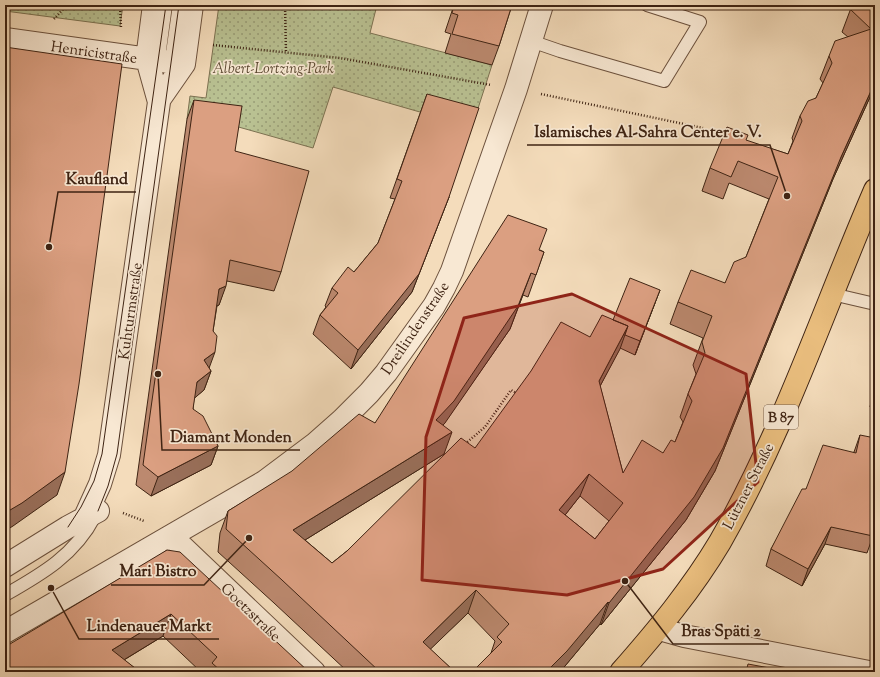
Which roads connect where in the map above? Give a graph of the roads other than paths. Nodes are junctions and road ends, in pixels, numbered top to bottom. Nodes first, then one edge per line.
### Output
1 (154, 5) edge
2 (166, 5) edge
3 (179, 5) edge
4 (192, 5) edge
5 (542, 5) edge
6 (647, 5) edge
7 (5, 39) edge
8 (531, 41) junction
9 (165, 61) junction
10 (159, 100) junction
11 (874, 193) edge
12 (832, 294) junction
13 (875, 304) edge
14 (84, 518) junction
15 (171, 536) junction
16 (5, 566) edge
17 (5, 577) edge
18 (5, 595) edge
19 (659, 629) junction
20 (5, 632) edge
21 (314, 672) edge
22 (621, 672) edge
23 (865, 672) edge

1 - 9 street, Kuhturmstraße
2 - 9 lane
3 - 9 lane
4 - 9 street, Kuhturmstraße
5 - 8 street, Dreilindenstraße
6 - 8 lane
7 - 9 street, Henricistraße
8 - 15 street, Dreilindenstraße
9 - 10 street, Kuhturmstraße
9 - 10 street, Kuhturmstraße
10 - 14 street, Kuhturmstraße
11 - 12 main road, Lützner Straße / B 87
12 - 13 lane
12 - 19 main road, Lützner Straße / B 87
14 - 16 street
14 - 17 lane
14 - 18 lane
15 - 20 street, Dreilindenstraße
15 - 21 street, Goetzstraße
19 - 22 main road, Lützner Straße / B 87
19 - 23 street

